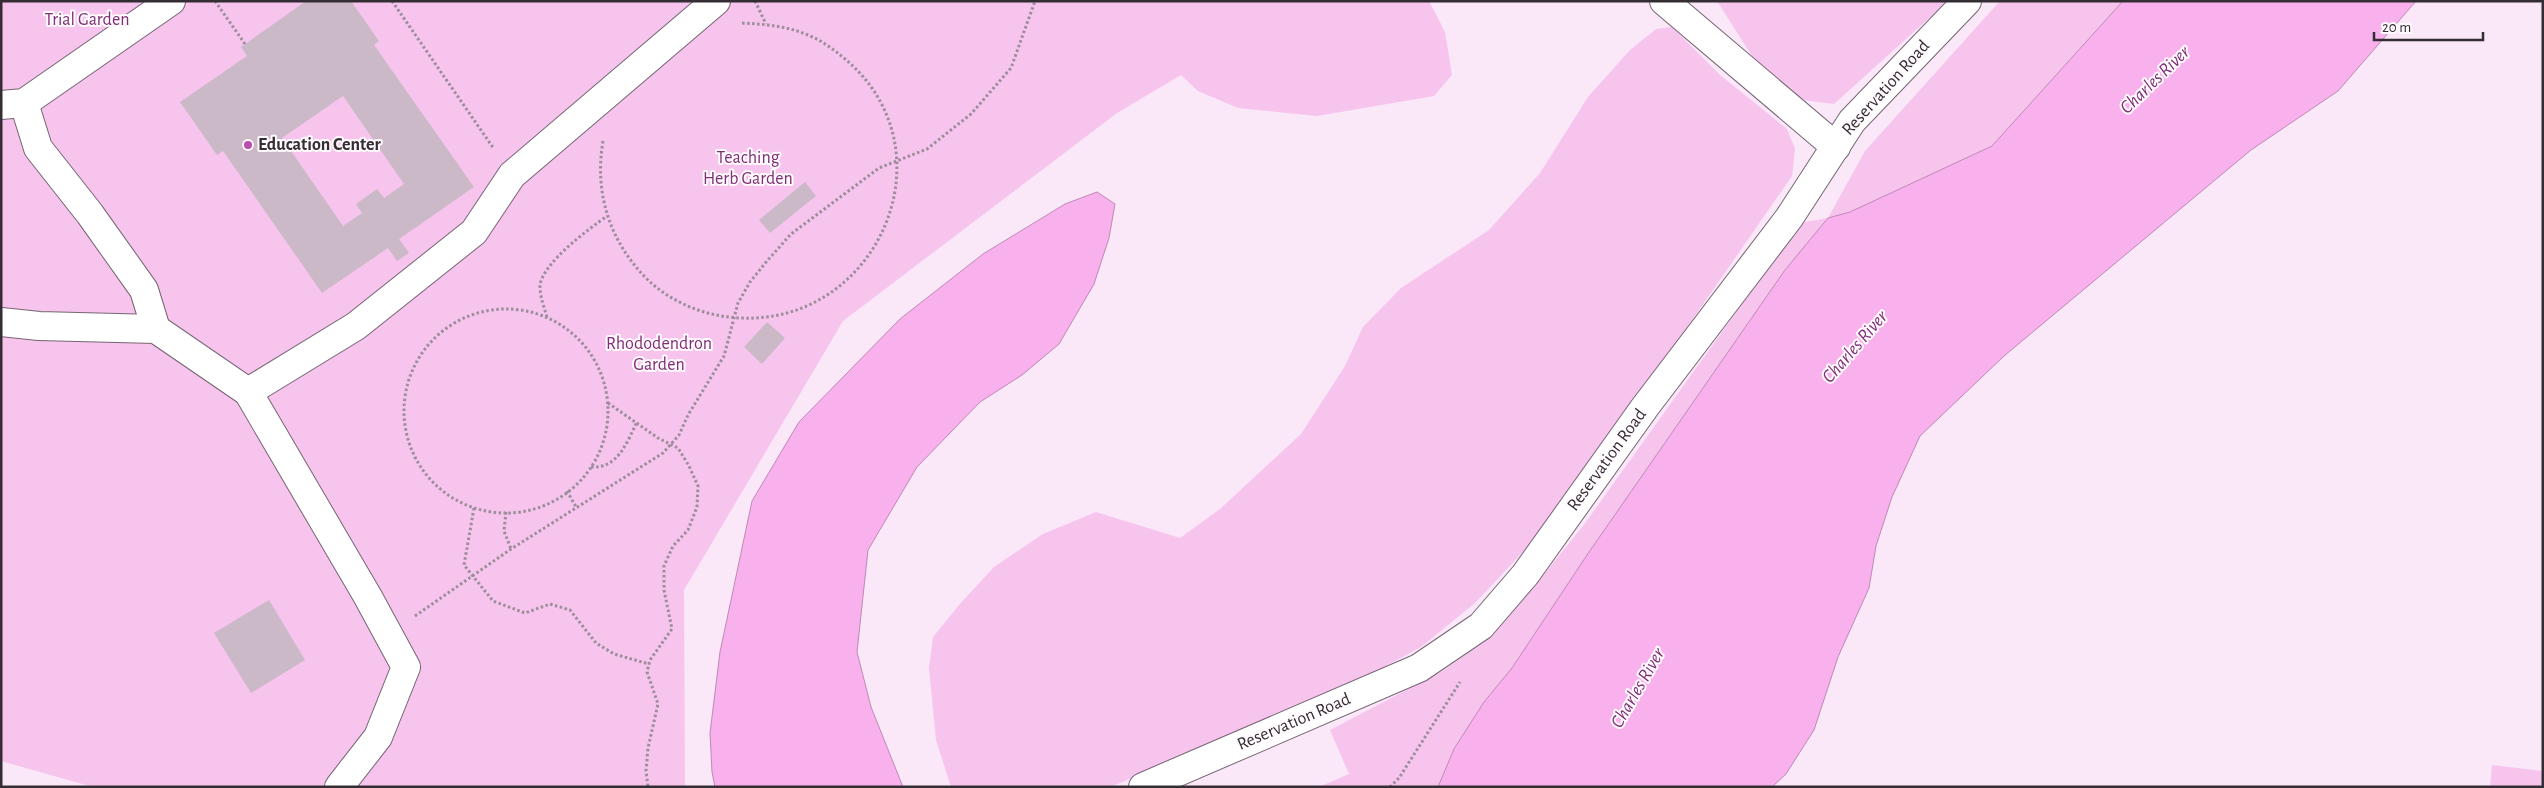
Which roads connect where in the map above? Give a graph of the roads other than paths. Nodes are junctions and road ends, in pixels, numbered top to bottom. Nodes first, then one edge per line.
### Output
1 (171, 1) edge
2 (716, 1) edge
3 (1664, 1) edge
4 (1967, 1) edge
5 (13, 104) edge
6 (1836, 147) junction
7 (1, 322) edge
8 (156, 329) junction
9 (248, 392) junction
10 (339, 787) edge
11 (1143, 787) edge

1 - 5 lane
2 - 9 lane
3 - 6 lane
4 - 6 lane, Reservation Road
5 - 8 lane
6 - 11 lane, Reservation Road
7 - 8 lane
8 - 9 lane
9 - 10 lane

